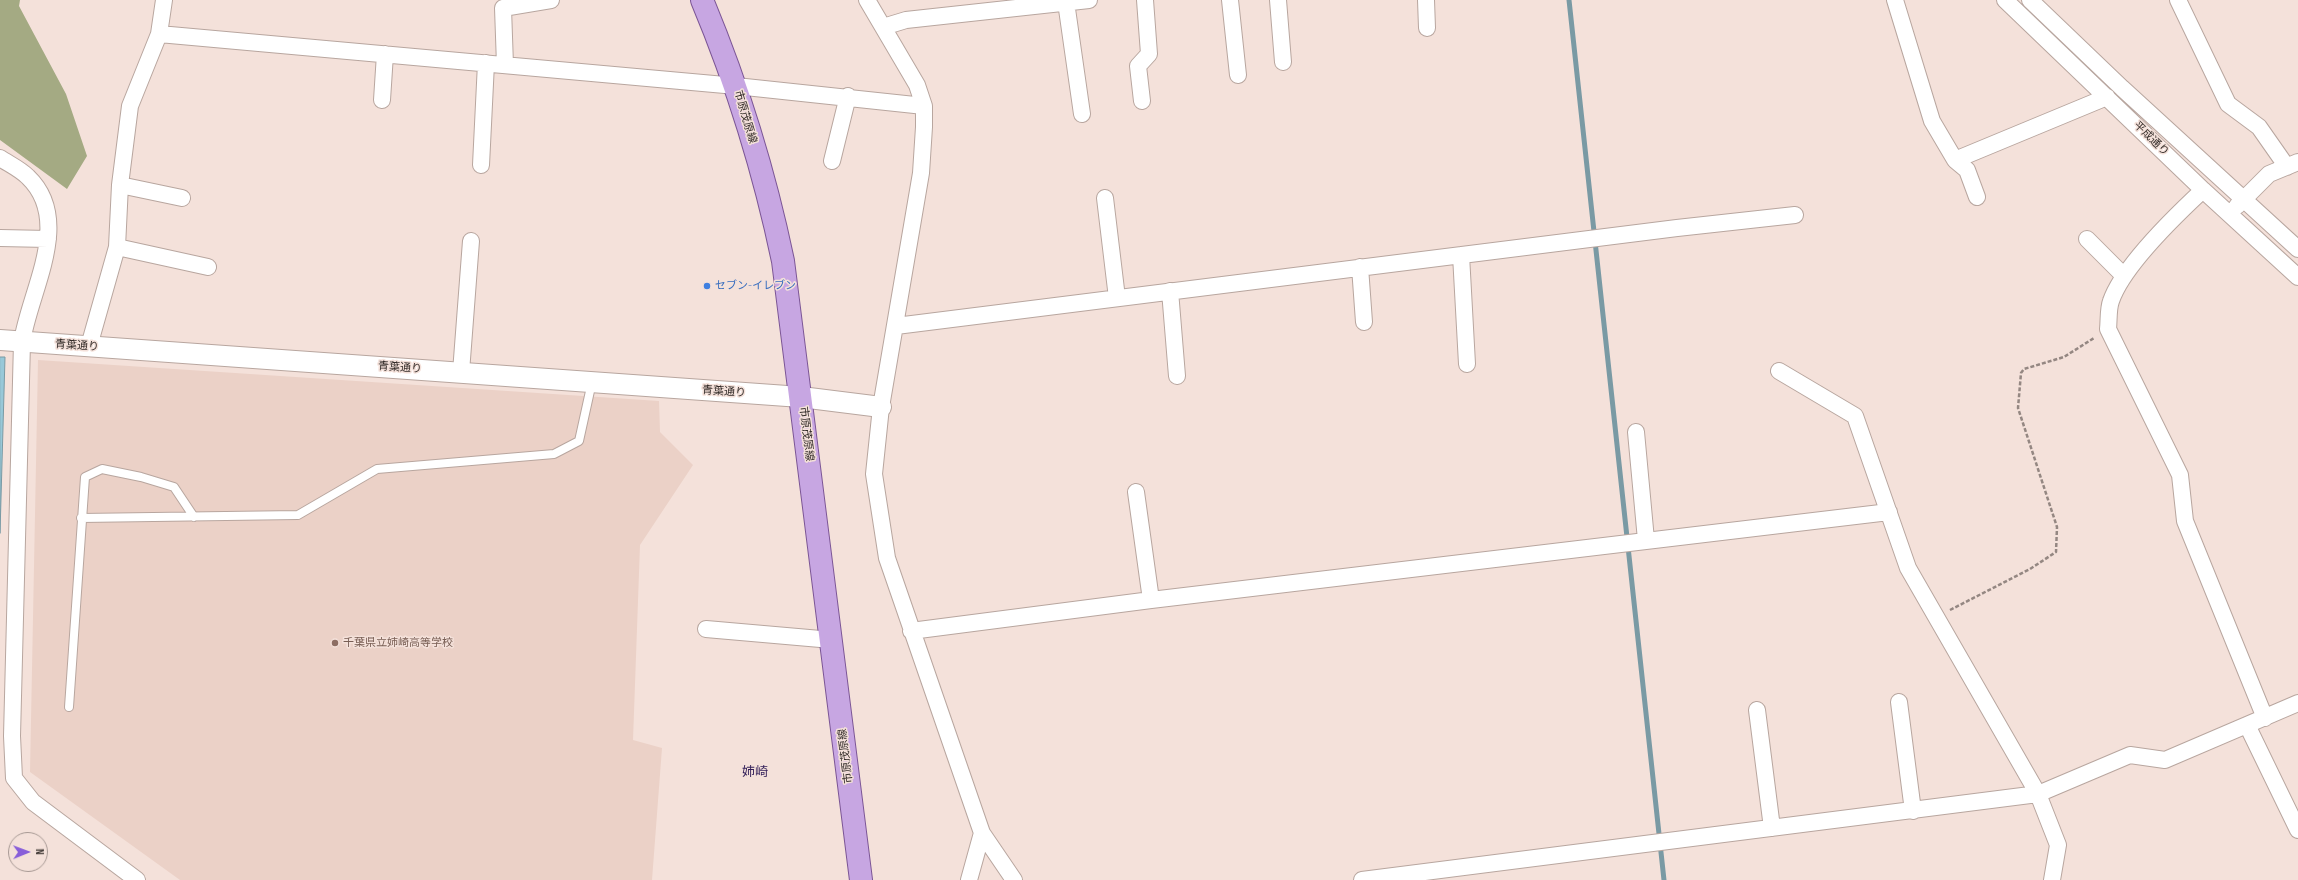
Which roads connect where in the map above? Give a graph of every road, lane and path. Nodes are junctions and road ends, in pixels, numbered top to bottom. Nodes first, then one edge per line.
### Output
1 (164, 0) edge
2 (551, 0) edge
3 (702, 0) edge
4 (867, 0) edge
5 (1089, 0) edge
6 (1145, 0) edge
7 (1230, 0) edge
8 (1278, 0) edge
9 (1426, 0) edge
10 (1895, 0) edge
11 (2005, 0) edge
12 (2030, 0) edge
13 (2178, 0) edge
14 (1066, 2) junction
15 (883, 27) junction
16 (1427, 28) dead end
17 (159, 34) junction
18 (385, 54) junction
19 (1283, 62) dead end
20 (486, 63) junction
21 (505, 65) junction
22 (1238, 75) dead end
23 (736, 86) junction
24 (848, 96) junction
25 (2107, 97) junction
26 (382, 100) dead end
27 (1142, 102) dead end
28 (924, 106) junction
29 (1082, 114) dead end
30 (0, 158) edge
31 (1955, 160) junction
32 (832, 161) dead end
33 (481, 165) dead end
34 (2292, 165) edge
35 (120, 185) junction
36 (2203, 190) junction
37 (1977, 197) dead end
38 (182, 198) dead end
39 (1105, 198) dead end
40 (2244, 199) junction
41 (2229, 214) junction
42 (1795, 215) dead end
43 (0, 238) edge
44 (48, 239) junction
45 (2087, 239) dead end
46 (472, 241) dead end
47 (116, 247) junction
48 (2298, 249) edge
49 (1461, 255) junction
50 (1360, 267) junction
51 (208, 268) dead end
52 (2124, 276) junction
53 (2298, 277) edge
54 (1170, 291) junction
55 (1117, 298) junction
56 (1364, 322) dead end
57 (896, 326) junction
58 (2108, 329) junction
59 (0, 340) edge
60 (22, 342) junction
61 (89, 346) junction
62 (1467, 364) dead end
63 (1779, 371) dead end
64 (461, 372) junction
65 (1177, 376) dead end
66 (592, 382) junction
67 (801, 397) junction
68 (880, 407) junction
69 (1636, 432) dead end
70 (1136, 492) dead end
71 (1889, 512) junction
72 (194, 517) junction
73 (81, 518) junction
74 (1646, 540) junction
75 (1151, 600) junction
76 (1936, 617) junction
77 (706, 629) dead end
78 (910, 631) junction
79 (832, 640) junction
80 (1899, 702) dead end
81 (2298, 703) edge
82 (69, 707) dead end
83 (1757, 710) dead end
84 (2265, 718) junction
85 (2247, 725) junction
86 (2038, 794) junction
87 (1914, 811) junction
88 (1772, 828) junction
89 (2298, 830) edge
90 (982, 833) junction
91 (137, 880) edge
92 (861, 880) edge
93 (969, 880) edge
94 (1014, 880) edge
95 (1362, 880) edge
96 (2052, 880) edge

1 - 17 street
2 - 21 street
3 - 23 main road, 市原茂原線
4 - 15 street
5 - 14 street
6 - 27 street
7 - 22 street
8 - 19 street
9 - 16 street
10 - 31 street
11 - 25 street, 平成通り
12 - 40 street, 平成通り
13 - 34 street
14 - 15 street
14 - 29 street
15 - 28 street
17 - 18 street
17 - 35 street
18 - 20 street
18 - 26 street
20 - 21 street
20 - 33 street
21 - 23 street
23 - 24 street
23 - 67 main road, 市原茂原線
24 - 28 street
24 - 32 street
25 - 31 street
25 - 36 street, 平成通り
28 - 57 street
30 - 44 street
31 - 37 street
34 - 40 street
35 - 38 street
35 - 47 street
36 - 41 street, 平成通り
36 - 52 street
39 - 55 street
40 - 41 street
40 - 48 street, 平成通り
41 - 53 street, 平成通り
42 - 49 street
43 - 44 street
44 - 60 street
45 - 52 street
46 - 64 street
47 - 51 street
47 - 61 street
49 - 50 street
49 - 62 street
50 - 54 street
50 - 56 street
52 - 58 street
54 - 55 street
54 - 65 street
55 - 57 street
57 - 68 street
58 - 76 path
58 - 84 street
59 - 60 street, 青葉通り
60 - 61 street, 青葉通り
60 - 91 street
61 - 64 street, 青葉通り
63 - 71 street
64 - 66 street, 青葉通り
66 - 67 street, 青葉通り
66 - 72 lane
67 - 68 street, 青葉通り
67 - 79 main road, 市原茂原線
68 - 78 street
69 - 74 street
70 - 75 street
71 - 74 street
71 - 76 street
72 - 73 lane
72 - 73 lane
73 - 82 lane
74 - 75 street
75 - 78 street
76 - 86 street
77 - 79 street
78 - 90 street
79 - 92 main road, 市原茂原線
80 - 87 street
81 - 84 street
83 - 88 street
84 - 85 street
85 - 86 street
85 - 89 street
86 - 87 street
86 - 96 street
87 - 88 street
88 - 95 street
90 - 93 street
90 - 94 street

